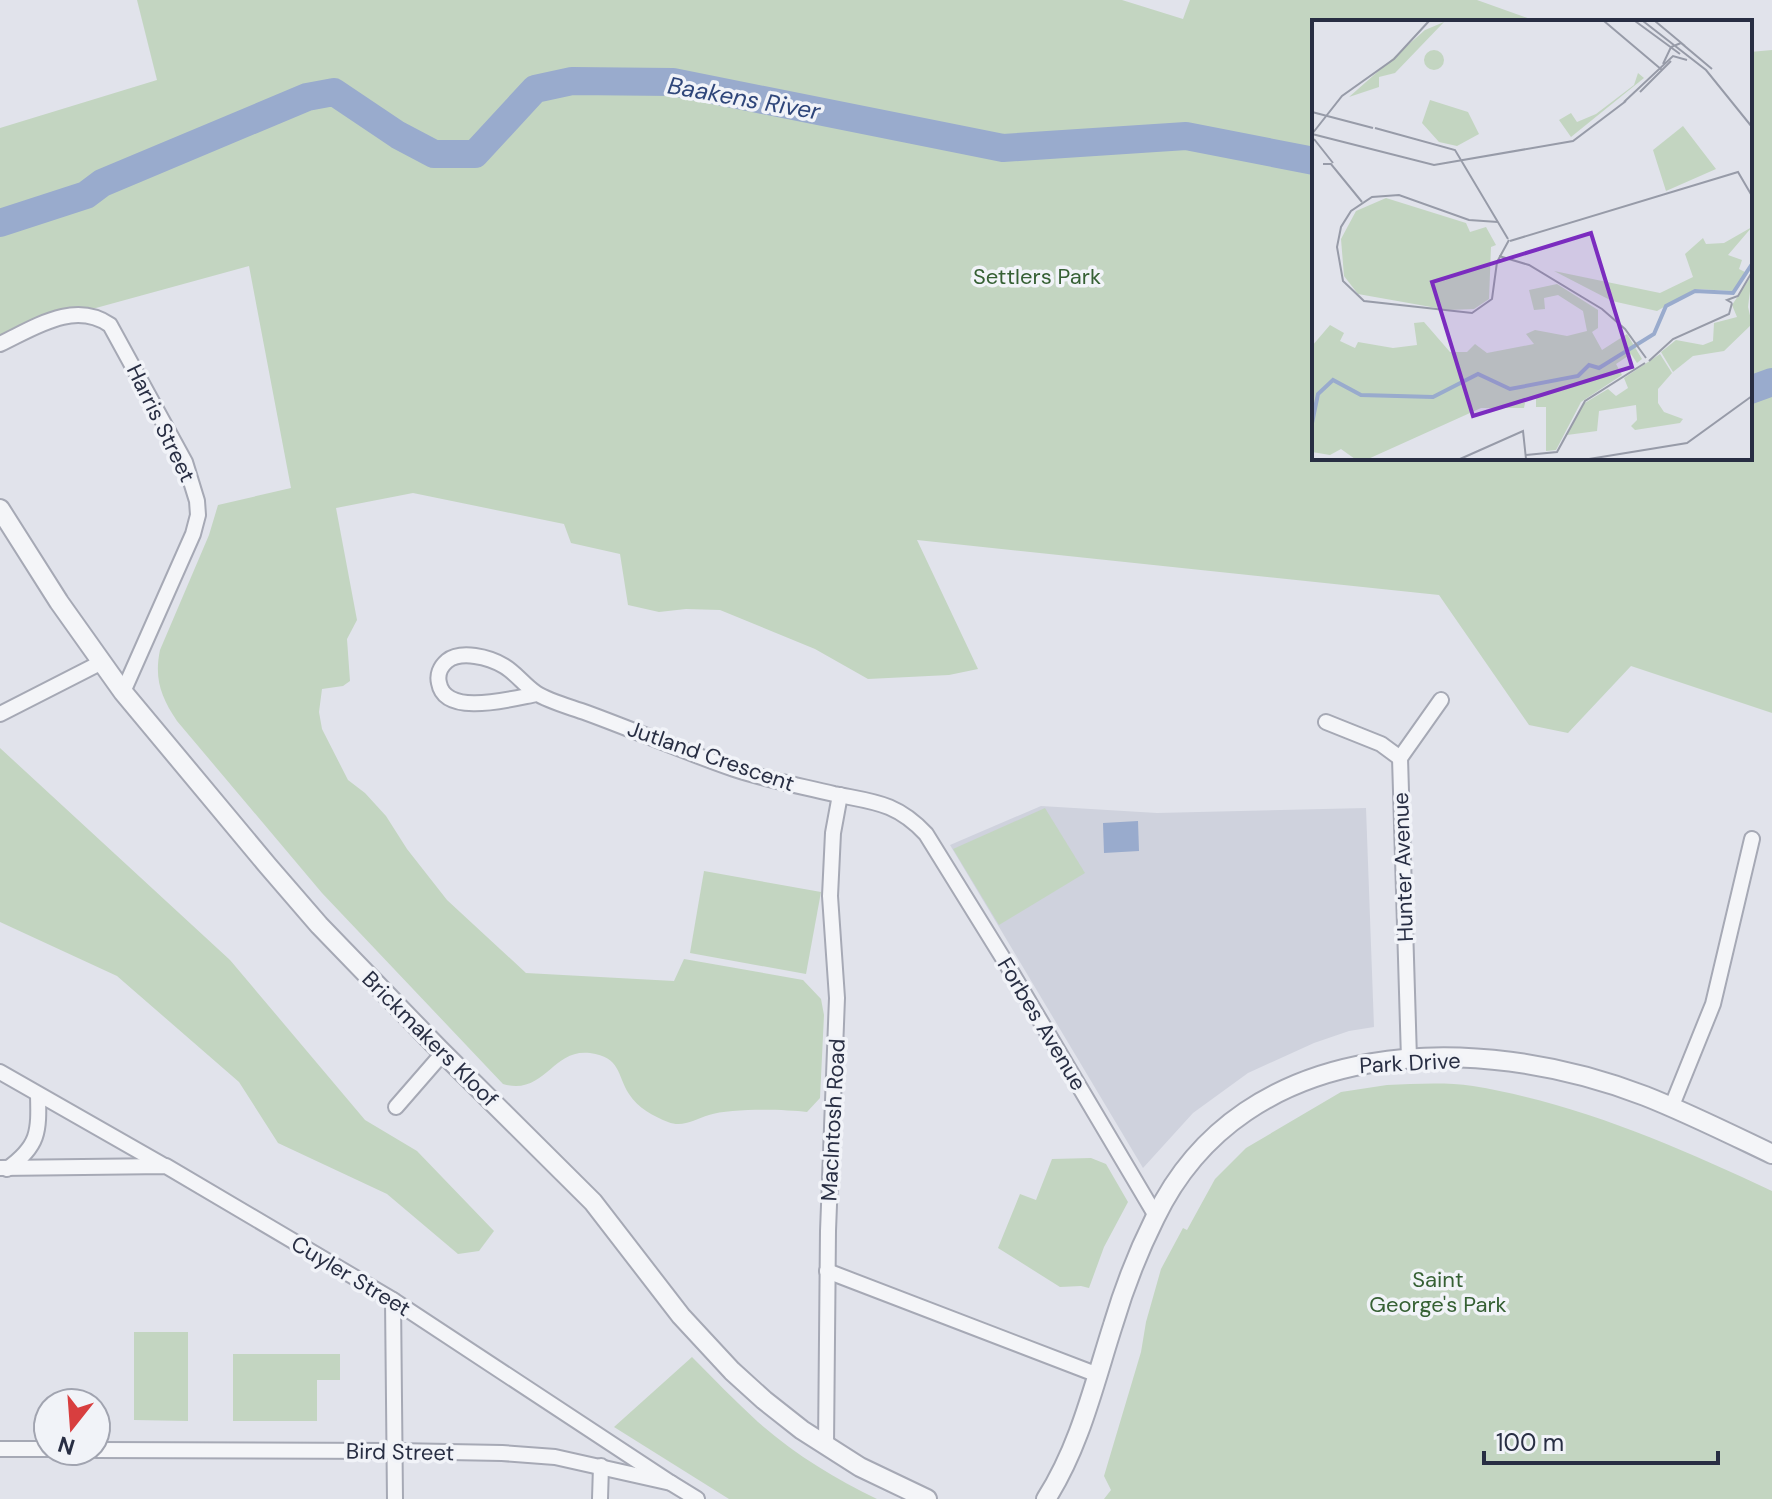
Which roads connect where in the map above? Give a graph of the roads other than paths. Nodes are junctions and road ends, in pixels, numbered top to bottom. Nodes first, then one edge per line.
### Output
1 (0, 344) edge
2 (0, 509) edge
3 (102, 662) junction
4 (123, 692) junction
5 (537, 694) junction
6 (1441, 700) dead end
7 (0, 714) edge
8 (1326, 722) dead end
9 (1400, 758) junction
10 (840, 795) junction
11 (926, 834) joint
12 (1752, 839) dead end
13 (443, 1053) junction
14 (1409, 1059) junction
15 (0, 1072) edge
16 (38, 1095) junction
17 (396, 1107) dead end
18 (1671, 1108) junction
19 (1772, 1154) edge
20 (166, 1166) junction
21 (4, 1168) edge
22 (1156, 1216) junction
23 (827, 1271) junction
24 (393, 1300) junction
25 (1098, 1375) junction
26 (826, 1446) junction
27 (0, 1449) edge
28 (32, 1449) edge
29 (112, 1450) edge
30 (395, 1451) junction
31 (601, 1466) junction
32 (671, 1483) junction
33 (910, 1493) edge
34 (395, 1499) edge
35 (600, 1499) edge
36 (697, 1499) edge
37 (927, 1499) edge
38 (1046, 1499) edge

1 - 4 street, Harris Street
2 - 3 street, Brickmakers Kloof
3 - 4 street, Brickmakers Kloof
3 - 7 street
4 - 13 street, Brickmakers Kloof
5 - 5 street, Jutland Crescent
5 - 10 street, Jutland Crescent
6 - 9 street
8 - 9 street
9 - 14 street, Hunter Avenue
10 - 11 street, Jutland Crescent
10 - 23 street, MacIntosh Road
11 - 22 street, Forbes Avenue
12 - 18 street
13 - 17 street
13 - 26 street, Brickmakers Kloof
14 - 18 street, Park Drive
14 - 22 street, Park Drive
15 - 16 street, Cuyler Street
16 - 20 street, Cuyler Street
16 - 21 street
18 - 19 street, Park Drive
20 - 21 street
20 - 24 street, Cuyler Street
22 - 25 street, Park Drive
23 - 25 street
23 - 26 street, MacIntosh Road
24 - 30 street
24 - 32 street, Cuyler Street
25 - 38 street, Park Drive
26 - 33 street, Brickmakers Kloof
27 - 28 street
29 - 30 street, Bird Street
30 - 31 street, Bird Street
30 - 34 street
31 - 32 street, Bird Street
31 - 35 street
32 - 36 street, Bird Street
33 - 37 street, Brickmakers Kloof

